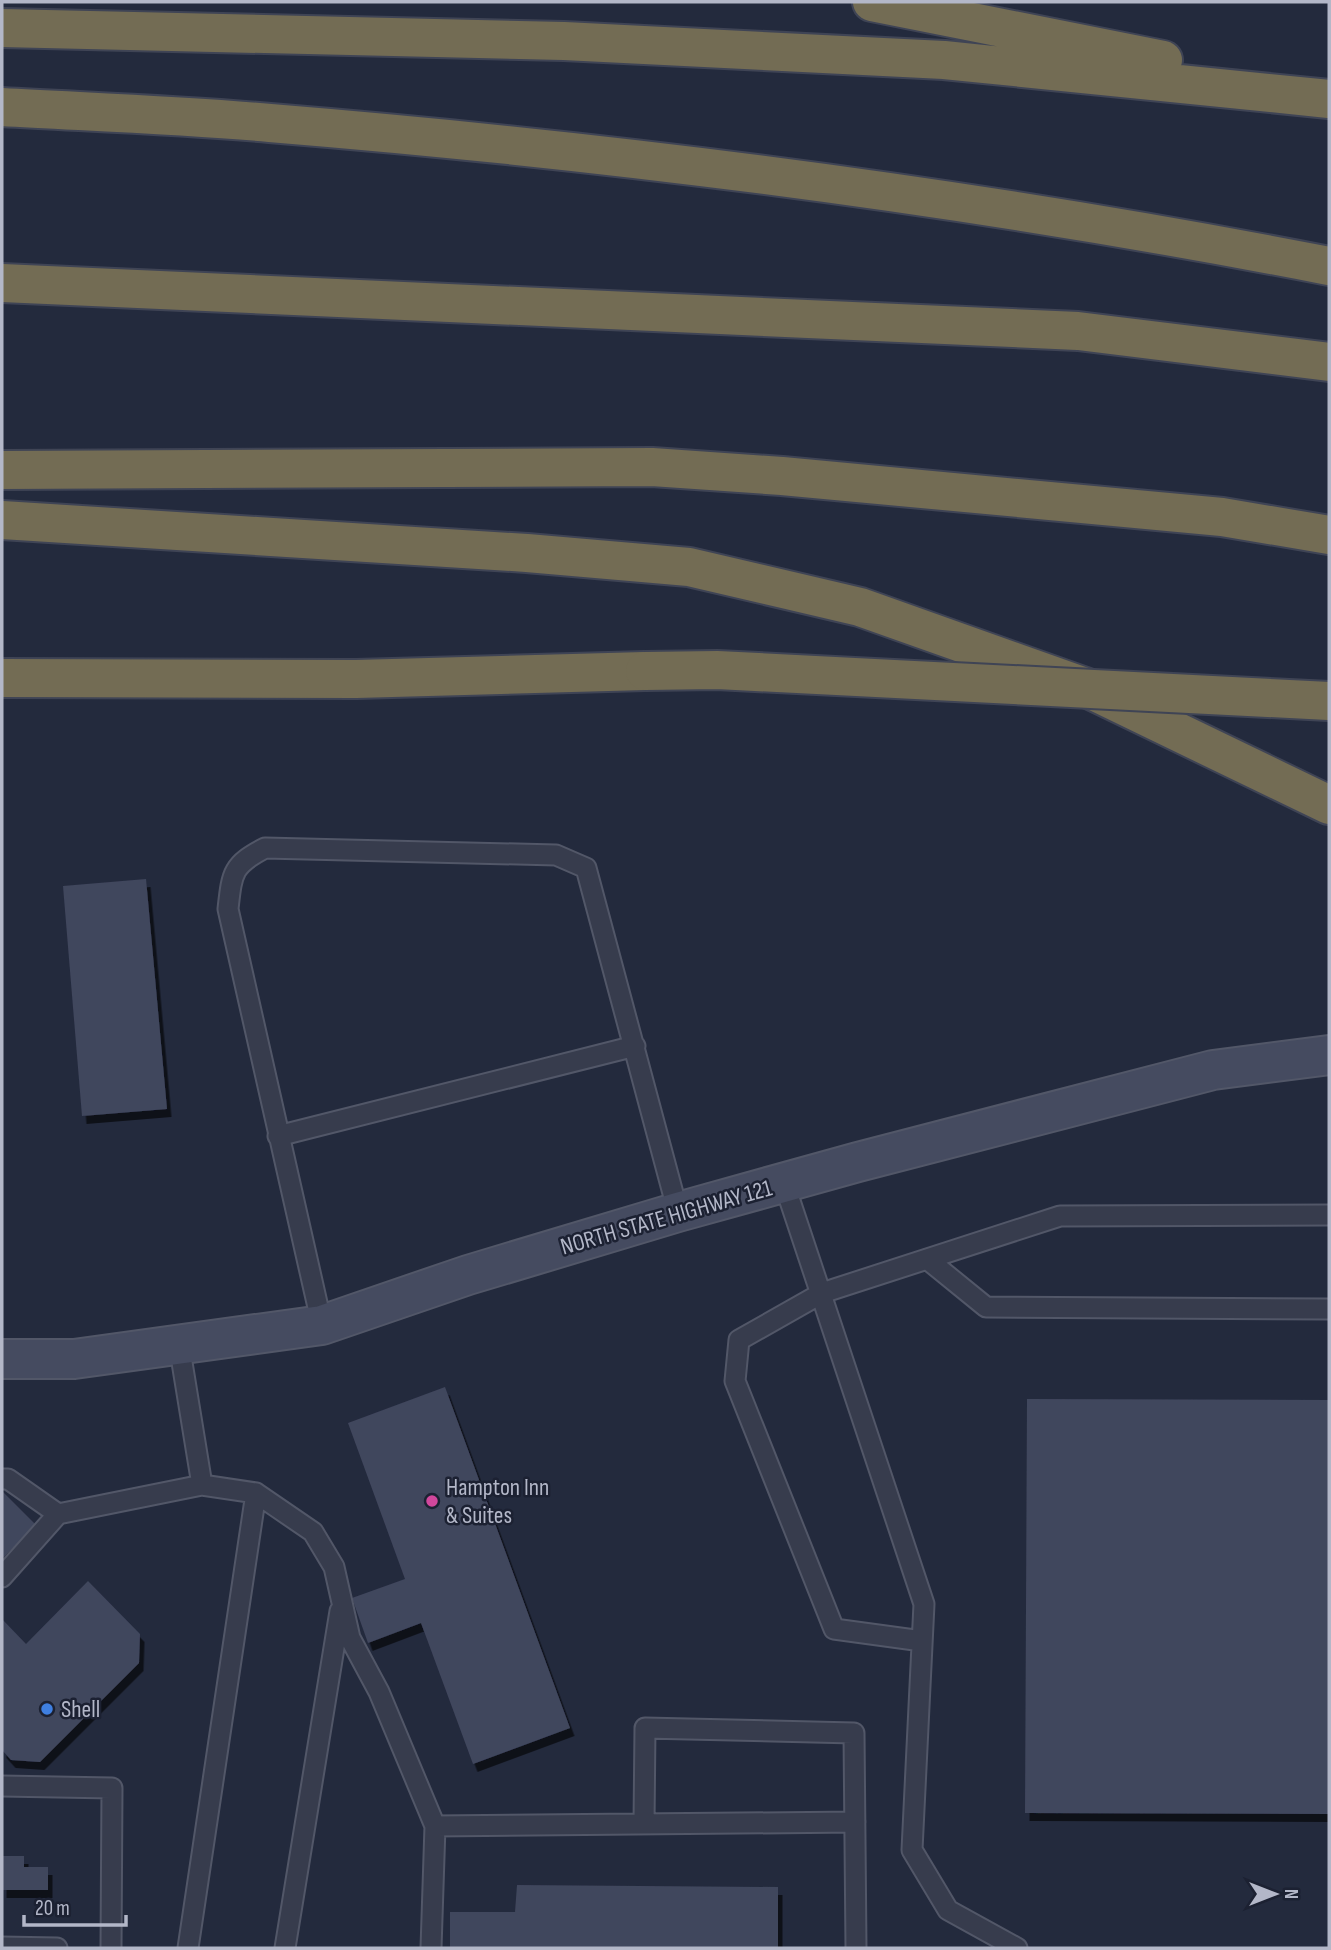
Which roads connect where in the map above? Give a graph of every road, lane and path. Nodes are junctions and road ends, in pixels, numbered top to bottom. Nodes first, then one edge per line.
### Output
1 (872, 2) edge
2 (2, 28) edge
3 (1329, 97) edge
4 (2, 107) edge
5 (1329, 266) edge
6 (2, 283) edge
7 (1329, 362) edge
8 (2, 470) edge
9 (2, 520) edge
10 (1329, 536) edge
11 (2, 678) edge
12 (1329, 701) edge
13 (1329, 805) edge
14 (635, 1046) junction
15 (1329, 1055) edge
16 (278, 1136) junction
17 (784, 1183) junction
18 (678, 1212) junction
19 (1329, 1215) edge
20 (927, 1259) junction
21 (822, 1293) junction
22 (1329, 1310) edge
23 (322, 1325) junction
24 (179, 1344) junction
25 (2, 1359) edge
26 (2, 1479) edge
27 (202, 1485) junction
28 (256, 1493) junction
29 (58, 1514) junction
30 (2, 1577) edge
31 (341, 1599) junction
32 (922, 1641) junction
33 (2, 1786) edge
34 (855, 1822) junction
35 (644, 1824) junction
36 (435, 1826) junction
37 (2, 1947) edge
38 (57, 1948) edge
39 (111, 1948) edge
40 (188, 1948) edge
41 (285, 1948) edge
42 (431, 1948) edge
43 (856, 1948) edge
44 (1017, 1948) edge

1 - 3 highway
2 - 3 highway
4 - 5 highway
6 - 7 highway
8 - 10 highway
9 - 13 highway
11 - 12 highway, bridge
14 - 16 lane
14 - 16 lane
14 - 18 lane
15 - 17 main road, NORTH STATE HIGHWAY 121
16 - 23 lane
17 - 18 main road, NORTH STATE HIGHWAY 121
17 - 21 lane
18 - 23 main road, NORTH STATE HIGHWAY 121
19 - 20 lane
20 - 21 lane
20 - 22 lane
21 - 32 lane
21 - 32 lane
23 - 24 main road, NORTH STATE HIGHWAY 121
24 - 25 main road, NORTH STATE HIGHWAY 121
24 - 27 lane
26 - 29 lane
27 - 28 lane
27 - 29 lane
28 - 31 lane
28 - 40 lane
29 - 30 lane
31 - 36 lane
31 - 41 lane
32 - 44 lane
33 - 39 lane
34 - 35 lane
34 - 35 lane
34 - 43 lane
35 - 36 lane
36 - 42 lane
37 - 38 lane

